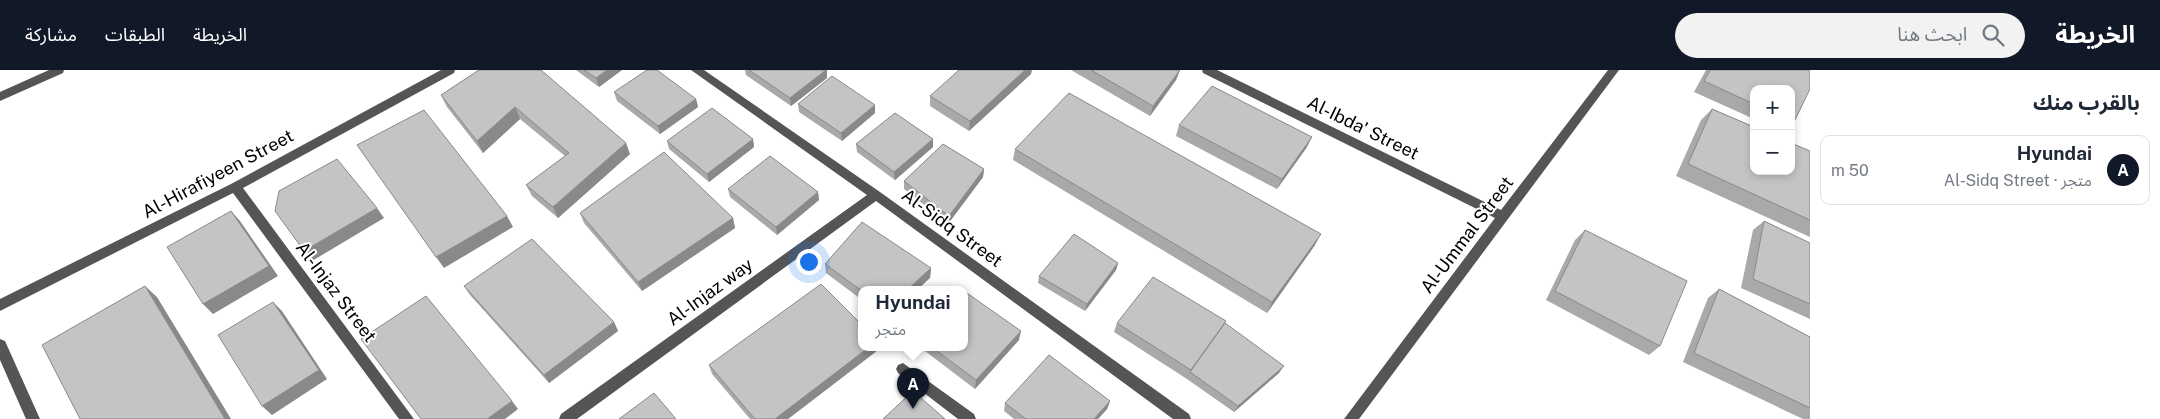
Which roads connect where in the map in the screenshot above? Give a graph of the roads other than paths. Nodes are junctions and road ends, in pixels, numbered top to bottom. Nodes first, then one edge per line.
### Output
1 (59, 70) edge
2 (450, 70) edge
3 (696, 70) edge
4 (1207, 70) edge
5 (1612, 71) edge
6 (0, 97) edge
7 (235, 187) junction
8 (876, 194) junction
9 (1504, 217) junction
10 (0, 305) edge
11 (0, 345) edge
12 (903, 369) dead end
13 (33, 419) edge
14 (407, 419) edge
15 (566, 419) edge
16 (969, 419) edge
17 (1184, 419) edge
18 (1351, 419) edge

1 - 6 street
2 - 7 street, Al-Hirafiyeen Street
3 - 8 street, Al-Sidq Street
4 - 9 street, Al-Ibda' Street
5 - 9 street, Al-Ummal Street
7 - 10 street, Al-Hirafiyeen Street
7 - 14 street, Al-Injaz Street
8 - 15 street, Al-Injaz way
8 - 17 street, Al-Sidq Street
9 - 18 street, Al-Ummal Street
11 - 13 street
12 - 16 street

